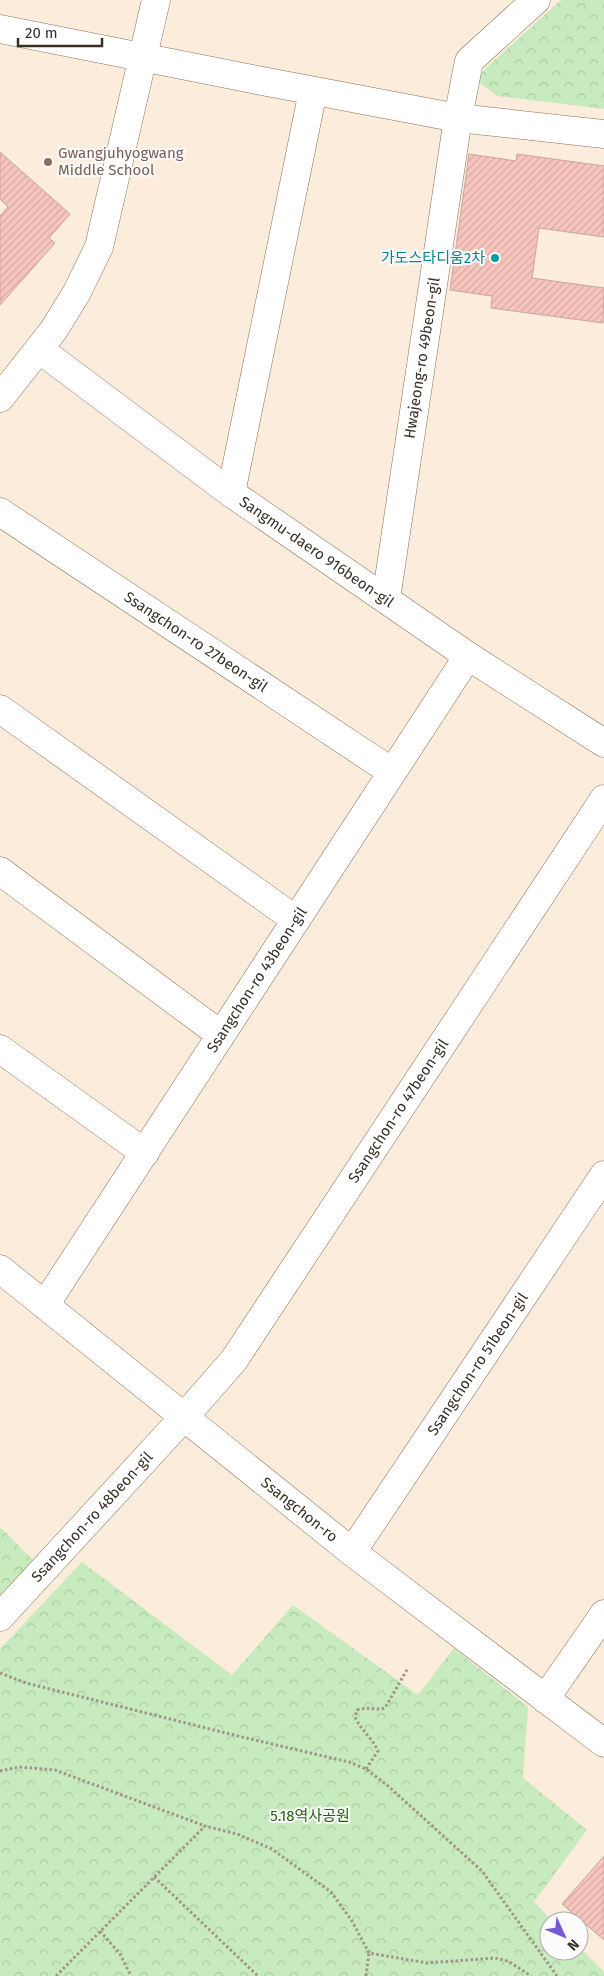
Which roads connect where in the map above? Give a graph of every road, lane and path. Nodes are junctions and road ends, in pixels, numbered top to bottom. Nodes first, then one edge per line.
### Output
1 (156, 0) edge
2 (536, 0) edge
3 (0, 28) edge
4 (143, 58) junction
5 (313, 91) junction
6 (458, 118) junction
7 (604, 134) edge
8 (39, 349) junction
9 (0, 398) edge
10 (231, 492) junction
11 (0, 512) edge
12 (386, 599) junction
13 (468, 656) junction
14 (0, 709) edge
15 (604, 743) edge
16 (392, 772) junction
17 (604, 799) edge
18 (0, 871) edge
19 (296, 920) junction
20 (221, 1035) junction
21 (0, 1049) edge
22 (144, 1154) junction
23 (604, 1176) edge
24 (0, 1269) edge
25 (46, 1305) junction
26 (185, 1416) junction
27 (352, 1552) junction
28 (604, 1614) edge
29 (0, 1617) edge
30 (408, 1668) dead end
31 (0, 1673) edge
32 (546, 1699) junction
33 (604, 1743) edge
34 (366, 1768) junction
35 (0, 1771) edge
36 (205, 1826) junction
37 (154, 1877) junction
38 (100, 1931) junction
39 (369, 1954) junction
40 (56, 1976) edge
41 (132, 1976) edge
42 (258, 1976) edge
43 (366, 1976) edge
44 (531, 1976) edge
45 (557, 1976) edge

1 - 4 street
2 - 6 street
3 - 4 street
4 - 5 street
4 - 8 street
5 - 6 street
5 - 10 street
6 - 7 street
6 - 12 street, Hwajeong-ro 49beon-gil
8 - 9 street
8 - 10 street, Sangmu-daero 916beon-gil
10 - 12 street, Sangmu-daero 916beon-gil
11 - 16 street, Ssangchon-ro 27beon-gil
12 - 13 street, Sangmu-daero 916beon-gil
13 - 15 street, Sangmu-daero 916beon-gil
13 - 16 street, Ssangchon-ro 43beon-gil
14 - 19 street
16 - 19 street, Ssangchon-ro 43beon-gil
17 - 26 street, Ssangchon-ro 47beon-gil
18 - 20 street
19 - 20 street, Ssangchon-ro 43beon-gil
20 - 22 street, Ssangchon-ro 43beon-gil
21 - 22 street
22 - 25 street, Ssangchon-ro 43beon-gil
23 - 27 street, Ssangchon-ro 51beon-gil
24 - 25 street, Ssangchon-ro
25 - 26 street, Ssangchon-ro
26 - 27 street, Ssangchon-ro
26 - 29 street, Ssangchon-ro 48beon-gil
27 - 32 street, Ssangchon-ro
28 - 32 street
30 - 34 path
31 - 34 path
32 - 33 street, Ssangchon-ro
34 - 45 path
35 - 36 path
36 - 37 path
36 - 39 path
37 - 38 path
37 - 42 path
38 - 40 path
38 - 41 path
39 - 43 path
39 - 44 path

